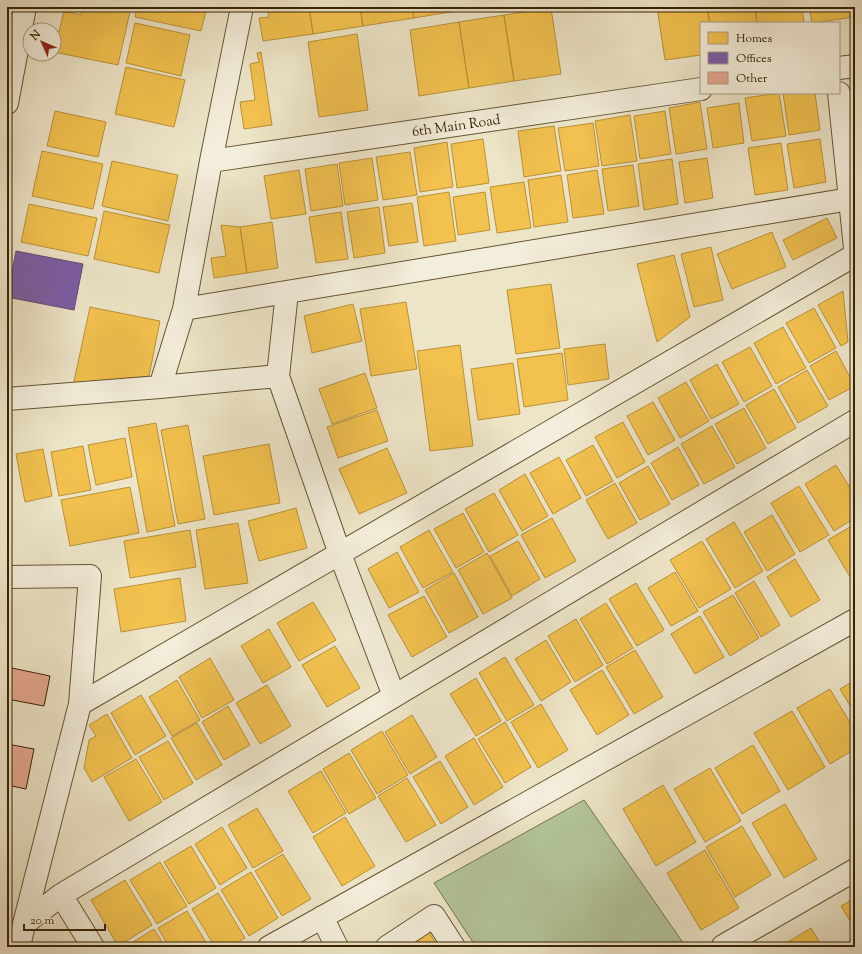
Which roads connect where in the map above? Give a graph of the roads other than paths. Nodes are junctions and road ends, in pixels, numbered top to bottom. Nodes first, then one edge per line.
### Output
1 (25, 7) edge
2 (242, 7) edge
3 (855, 66) edge
4 (840, 68) edge
5 (700, 89) edge
6 (839, 94) edge
7 (7, 103) edge
8 (211, 161) junction
9 (850, 199) junction
10 (855, 248) edge
11 (855, 255) edge
12 (287, 292) junction
13 (184, 309) junction
14 (278, 376) junction
15 (160, 387) junction
16 (7, 399) edge
17 (855, 421) edge
18 (340, 554) junction
19 (7, 577) edge
20 (855, 620) edge
21 (394, 696) junction
22 (80, 704) junction
23 (855, 870) edge
24 (61, 894) junction
25 (322, 917) junction
26 (24, 924) junction
27 (723, 946) dead end
28 (19, 947) edge
29 (94, 947) edge
30 (269, 947) edge
31 (338, 947) edge
32 (387, 947) edge
33 (454, 947) edge

1 - 7 street
2 - 8 street
3 - 4 street
5 - 8 street, 6th Main Road
6 - 9 street
8 - 13 street
9 - 10 street
9 - 12 street
11 - 18 street
12 - 13 street
12 - 14 street
13 - 15 street
14 - 15 street
14 - 18 street
15 - 16 street
17 - 21 street
18 - 21 street
18 - 22 street
19 - 22 street
20 - 25 street
21 - 24 street
22 - 26 street
23 - 27 street
24 - 26 street
24 - 29 street
25 - 30 street
25 - 31 street
26 - 28 street
32 - 33 street

